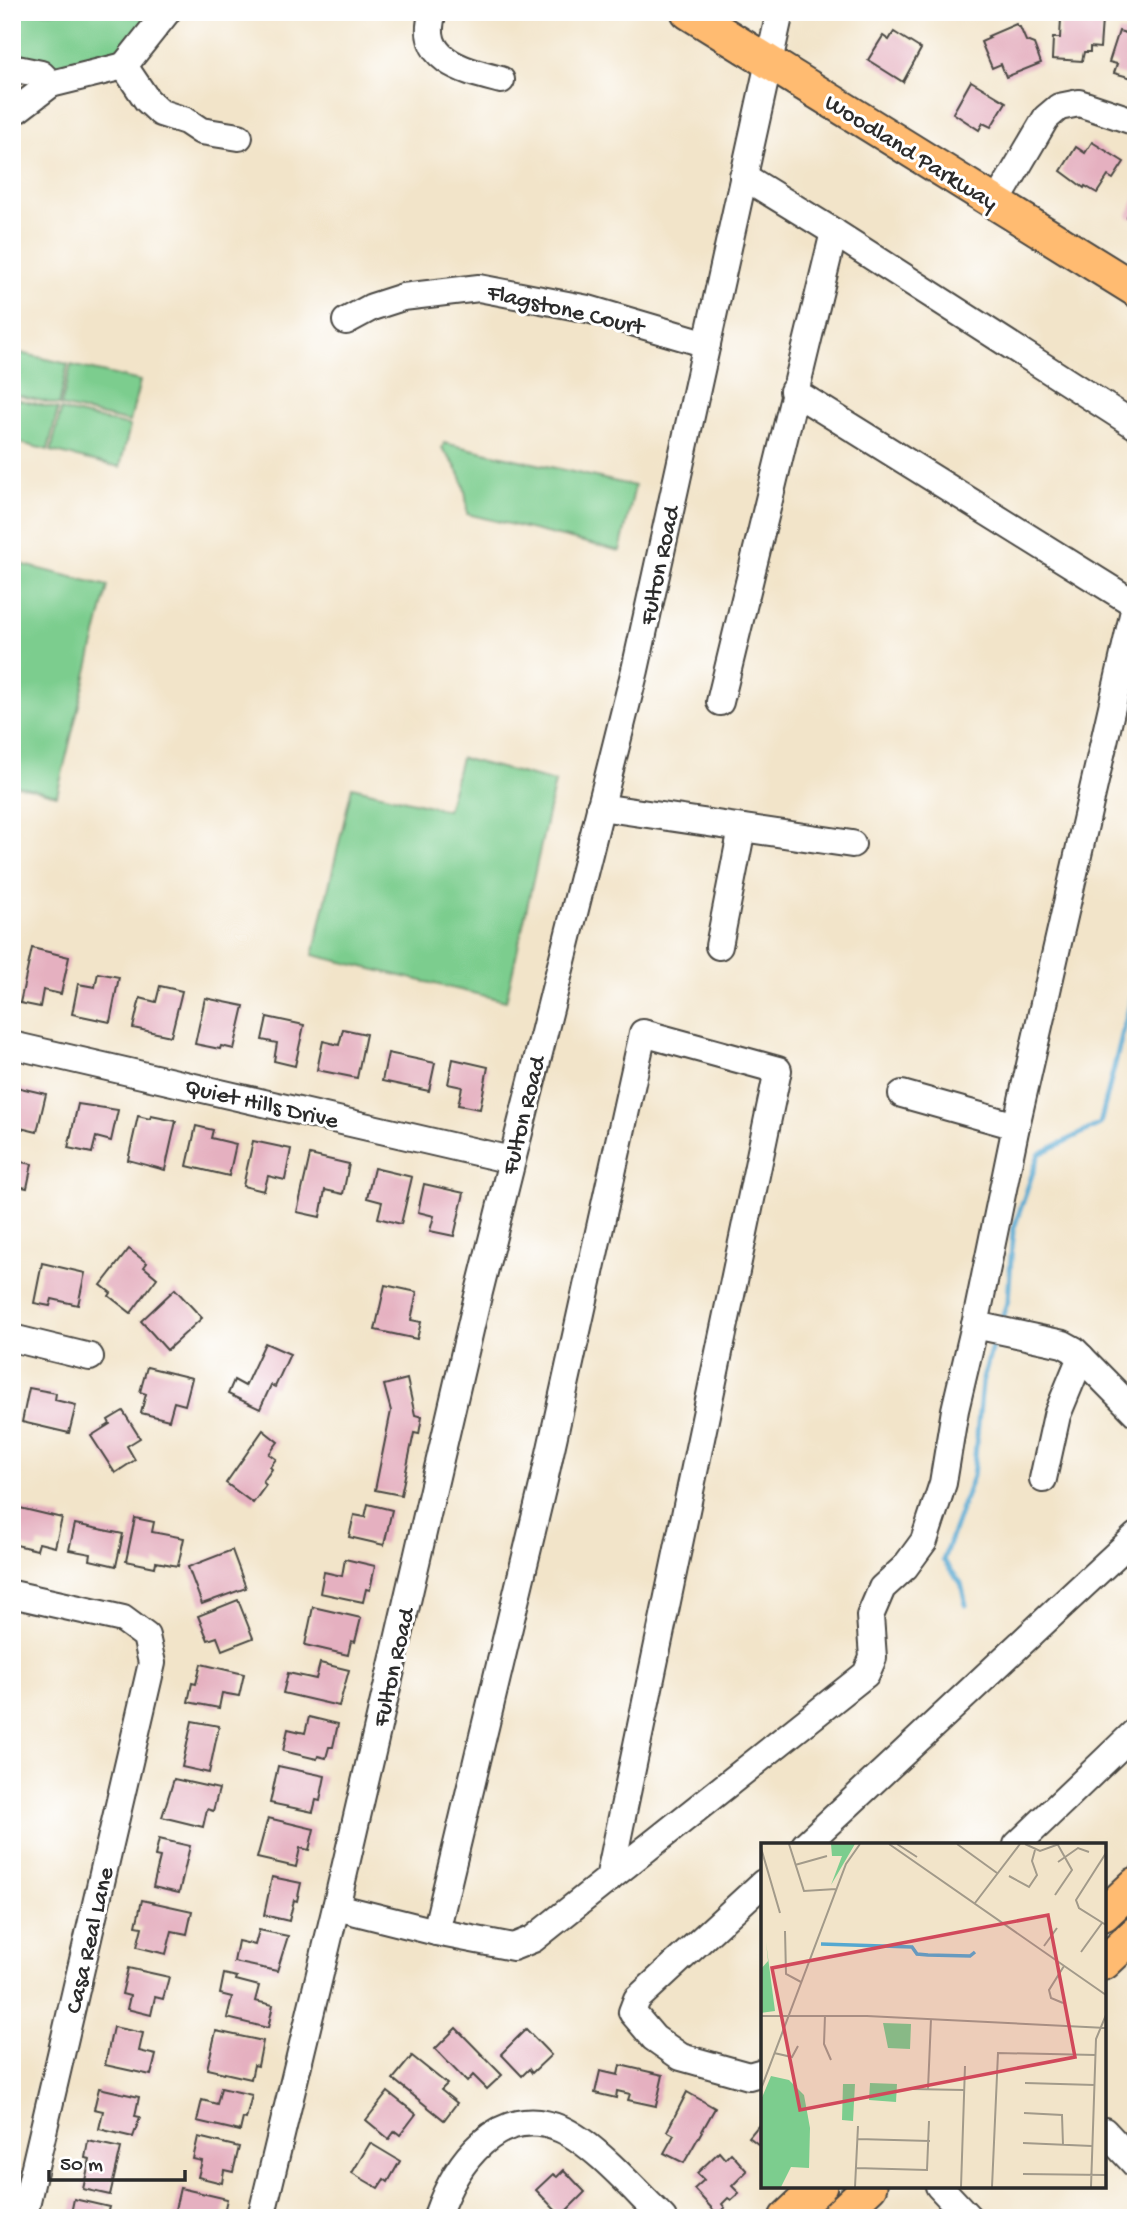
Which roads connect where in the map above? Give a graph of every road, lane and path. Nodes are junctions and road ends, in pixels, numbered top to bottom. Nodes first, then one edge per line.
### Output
1 (167, 12) edge
2 (433, 12) edge
3 (688, 12) edge
4 (780, 12) edge
5 (770, 62) junction
6 (124, 66) junction
7 (12, 68) edge
8 (501, 80) dead end
9 (51, 83) junction
10 (12, 111) edge
11 (1136, 122) edge
12 (239, 137) dead end
13 (743, 176) junction
14 (996, 204) junction
15 (834, 232) junction
16 (1136, 289) edge
17 (346, 321) dead end
18 (707, 344) junction
19 (793, 391) junction
20 (1136, 426) edge
21 (1136, 603) edge
22 (720, 702) dead end
23 (600, 807) junction
24 (742, 828) junction
25 (852, 844) dead end
26 (719, 946) dead end
27 (12, 1045) edge
28 (902, 1094) dead end
29 (1016, 1126) junction
30 (511, 1160) junction
31 (991, 1328) junction
32 (12, 1338) edge
33 (90, 1357) dead end
34 (1081, 1357) junction
35 (1136, 1413) edge
36 (1043, 1479) dead end
37 (1136, 1536) edge
38 (12, 1594) edge
39 (1136, 1731) edge
40 (807, 1843) edge
41 (1019, 1843) edge
42 (609, 1879) junction
43 (1136, 1884) edge
44 (761, 1885) edge
45 (336, 1907) junction
46 (1106, 1912) edge
47 (436, 1932) junction
48 (1136, 1933) edge
49 (1106, 1961) edge
50 (761, 2073) edge
51 (1106, 2133) edge
52 (1136, 2165) edge
53 (818, 2188) edge
54 (868, 2188) edge
55 (941, 2188) edge
56 (437, 2216) edge
57 (23, 2218) edge
58 (261, 2218) edge
59 (663, 2218) edge
60 (786, 2218) edge
61 (836, 2218) edge
62 (970, 2218) edge

1 - 6 street
2 - 8 street
3 - 5 main road, Woodland Parkway
4 - 5 street, Fulton Road
5 - 13 street, Fulton Road
5 - 14 main road, Woodland Parkway
6 - 9 street
6 - 12 street
7 - 9 street
9 - 10 street
11 - 14 street
13 - 15 street
13 - 18 street, Fulton Road
14 - 16 main road, Woodland Parkway
15 - 19 street
15 - 20 street
17 - 18 street, Flagstone Court
18 - 23 street, Fulton Road
19 - 21 street
19 - 22 street
21 - 29 street
23 - 24 street
23 - 30 street, Fulton Road
24 - 25 street
24 - 26 street
27 - 30 street, Quiet Hills Drive
28 - 29 street
29 - 31 street
30 - 45 street, Fulton Road
31 - 34 street
31 - 42 street
32 - 33 street
34 - 35 street
34 - 36 street
37 - 40 street
38 - 57 street, Casa Real Lane
39 - 41 street
42 - 47 street
42 - 47 street
43 - 46 main road
44 - 50 street
45 - 47 street
45 - 58 street, Fulton Road
48 - 49 main road
51 - 52 street
53 - 60 main road
54 - 61 main road
55 - 62 street
56 - 59 street

